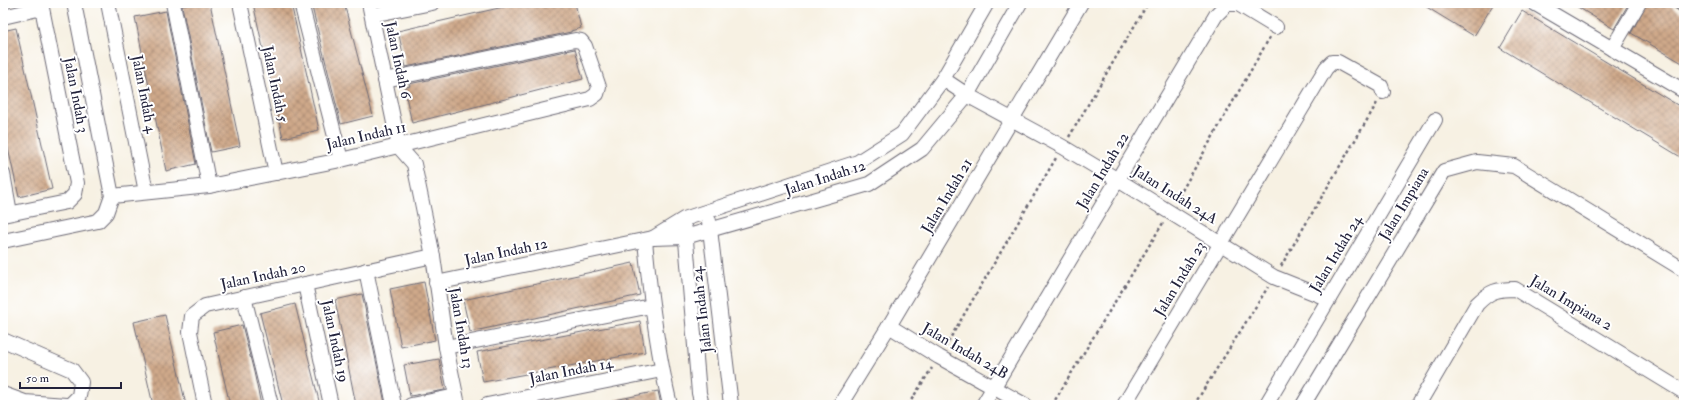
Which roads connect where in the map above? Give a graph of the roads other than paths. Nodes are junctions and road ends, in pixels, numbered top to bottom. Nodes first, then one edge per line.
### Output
1 (74, 3) edge
2 (173, 3) edge
3 (240, 3) edge
4 (301, 3) edge
5 (432, 3) edge
6 (987, 3) edge
7 (1020, 3) edge
8 (1081, 3) edge
9 (1534, 3) edge
10 (1639, 3) edge
11 (111, 4) edge
12 (41, 6) edge
13 (370, 9) edge
14 (3, 17) edge
15 (1276, 27) dead end
16 (1612, 49) junction
17 (943, 79) junction
18 (385, 80) junction
19 (1684, 91) edge
20 (1383, 92) road end
21 (967, 95) junction
22 (1013, 119) junction
23 (1435, 120) dead end
24 (399, 147) junction
25 (341, 160) junction
26 (276, 172) junction
27 (3, 174) edge
28 (1118, 180) junction
29 (209, 186) junction
30 (146, 192) junction
31 (112, 196) junction
32 (708, 211) junction
33 (7, 214) edge
34 (684, 219) junction
35 (710, 230) junction
36 (685, 237) junction
37 (649, 239) junction
38 (3, 241) edge
39 (1220, 244) junction
40 (433, 256) junction
41 (366, 270) junction
42 (1684, 270) edge
43 (436, 283) junction
44 (306, 284) junction
45 (244, 296) junction
46 (1329, 299) junction
47 (651, 306) junction
48 (889, 326) junction
49 (3, 340) edge
50 (446, 347) junction
51 (662, 370) junction
52 (994, 387) junction
53 (1684, 392) edge
54 (3, 394) edge
55 (457, 401) edge
56 (66, 405) edge
57 (70, 405) edge
58 (205, 405) edge
59 (270, 405) edge
60 (331, 405) edge
61 (394, 405) edge
62 (411, 405) edge
63 (487, 405) edge
64 (670, 405) edge
65 (702, 405) edge
66 (731, 405) edge
67 (840, 405) edge
68 (983, 405) edge
69 (1025, 405) edge
70 (1124, 405) edge
71 (1266, 405) edge
72 (1303, 405) edge
73 (1418, 405) edge

1 - 31 street
2 - 29 street
3 - 26 street, Jalan Indah 5
4 - 25 street
5 - 13 street
6 - 17 street, Jalan Indah 12
7 - 21 street, Jalan Indah 12
8 - 22 street, Jalan Indah 21
9 - 16 street
10 - 16 street
11 - 30 street, Jalan Indah 4
12 - 14 street
12 - 33 street, Jalan Indah 3
13 - 18 street, Jalan Indah 6
15 - 28 street, Jalan Indah 22
16 - 19 street
17 - 21 street, Jalan Indah 24A
17 - 32 street, Jalan Indah 12
18 - 24 street, Jalan Indah 6
18 - 24 street, Jalan Indah 11
20 - 39 street, Jalan Indah 23
21 - 22 street, Jalan Indah 24A
21 - 35 street, Jalan Indah 12
22 - 28 street, Jalan Indah 24A
22 - 48 street, Jalan Indah 21
23 - 46 street, Jalan Indah 24
24 - 25 street, Jalan Indah 11
24 - 40 street, Jalan Indah 13
25 - 26 street, Jalan Indah 11
26 - 29 street, Jalan Indah 11
27 - 33 street
28 - 39 street, Jalan Indah 24A
28 - 52 street, Jalan Indah 22
29 - 30 street, Jalan Indah 11
30 - 31 street, Jalan Indah 11
31 - 38 street
32 - 34 street, Jalan Indah 12
32 - 35 street, Jalan Indah 24
34 - 36 street, Jalan Indah 24
34 - 37 street, Jalan Indah 12
35 - 36 street, Jalan Indah 12
35 - 66 street, Jalan Indah 24
36 - 37 street, Jalan Indah 12
36 - 65 street, Jalan Indah 24
37 - 43 street, Jalan Indah 12
37 - 47 street
39 - 46 street, Jalan Indah 24A
39 - 70 street, Jalan Indah 23
40 - 41 street, Jalan Indah 20
40 - 43 street, Jalan Indah 13
41 - 44 street, Jalan Indah 20
41 - 61 street
42 - 72 street, Jalan Impiana
43 - 50 street, Jalan Indah 13
44 - 45 street, Jalan Indah 20
44 - 60 street, Jalan Indah 19
45 - 58 street, Jalan Indah 20
45 - 59 street
46 - 71 street, Jalan Indah 24
47 - 50 street
47 - 51 street
48 - 52 street, Jalan Indah 24B
48 - 67 street, Jalan Indah 21
49 - 57 street
50 - 55 street, Jalan Indah 13
51 - 63 street, Jalan Indah 14
51 - 64 street
52 - 68 street, Jalan Indah 22
52 - 69 street, Jalan Indah 24B
53 - 73 street, Jalan Impiana 2
54 - 56 street
55 - 62 street

